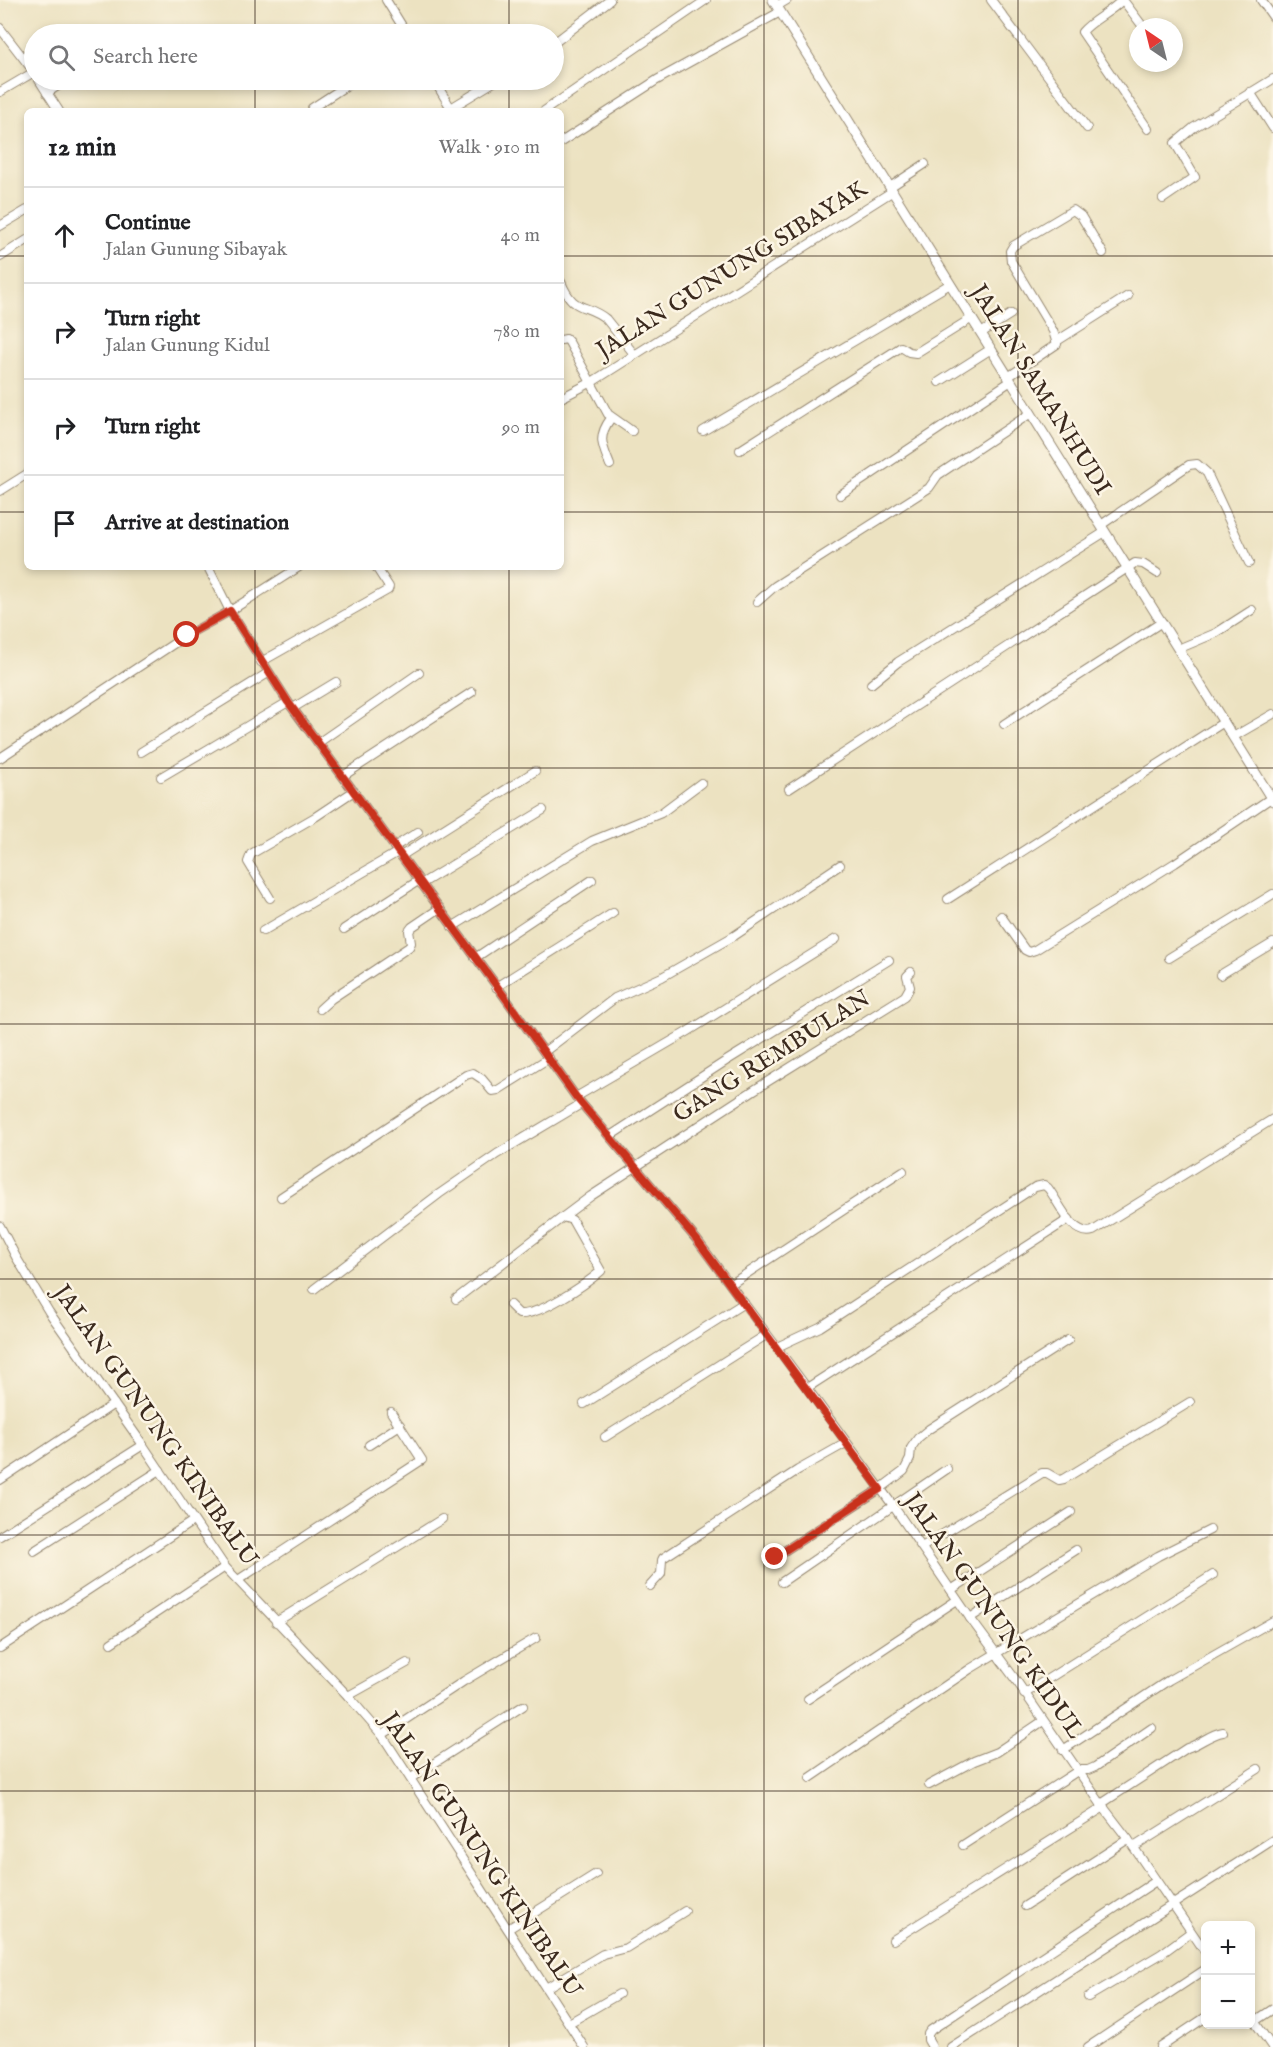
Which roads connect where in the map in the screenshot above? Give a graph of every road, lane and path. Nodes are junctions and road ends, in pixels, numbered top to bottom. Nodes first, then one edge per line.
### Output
1 (386, 0) edge
2 (610, 0) edge
3 (706, 0) edge
4 (787, 0) edge
5 (991, 0) edge
6 (1123, 0) edge
7 (1261, 0) edge
8 (777, 6) edge
9 (1273, 17) edge
10 (1136, 18) edge
11 (401, 24) edge
12 (0, 28) edge
13 (564, 35) edge
14 (24, 59) edge
15 (24, 78) edge
16 (1273, 79) edge
17 (45, 90) edge
18 (52, 90) edge
19 (340, 90) edge
20 (439, 90) edge
21 (481, 90) edge
22 (0, 92) edge
23 (1250, 92) junction
24 (47, 93) junction
25 (57, 108) edge
26 (312, 108) dead end
27 (449, 108) edge
28 (453, 108) edge
29 (548, 108) edge
30 (1087, 128) dead end
31 (1273, 128) edge
32 (1148, 129) dead end
33 (564, 140) edge
34 (925, 164) dead end
35 (891, 189) junction
36 (1163, 199) dead end
37 (24, 212) edge
38 (0, 226) edge
39 (24, 242) edge
40 (1103, 253) dead end
41 (0, 256) edge
42 (950, 284) junction
43 (564, 288) edge
44 (1128, 296) dead end
45 (1011, 314) dead end
46 (972, 318) junction
47 (981, 333) junction
48 (564, 339) edge
49 (1057, 341) junction
50 (991, 349) junction
51 (634, 354) junction
52 (1010, 379) junction
53 (591, 382) junction
54 (939, 382) dead end
55 (564, 396) edge
56 (1031, 413) junction
57 (611, 418) junction
58 (632, 431) dead end
59 (703, 431) dead end
60 (740, 450) dead end
61 (610, 465) dead end
62 (24, 476) edge
63 (0, 491) edge
64 (840, 495) dead end
65 (1103, 529) junction
66 (1249, 563) dead end
67 (1128, 568) junction
68 (210, 570) edge
69 (294, 570) edge
70 (378, 570) edge
71 (1157, 573) dead end
72 (757, 602) dead end
73 (1252, 610) dead end
74 (230, 611) junction
75 (1162, 622) junction
76 (1178, 649) junction
77 (261, 662) junction
78 (268, 673) junction
79 (419, 673) dead end
80 (336, 682) dead end
81 (871, 684) dead end
82 (472, 692) dead end
83 (290, 705) junction
84 (1273, 714) edge
85 (1224, 722) junction
86 (1004, 724) dead end
87 (1233, 737) junction
88 (318, 743) junction
89 (141, 752) dead end
90 (0, 758) edge
91 (535, 771) dead end
92 (343, 776) junction
93 (161, 777) dead end
94 (701, 783) dead end
95 (789, 789) dead end
96 (354, 791) junction
97 (1272, 800) edge
98 (543, 810) dead end
99 (418, 832) dead end
100 (398, 852) junction
101 (840, 865) dead end
102 (592, 880) dead end
103 (419, 882) junction
104 (1273, 894) edge
105 (270, 898) dead end
106 (948, 899) dead end
107 (440, 908) junction
108 (613, 913) dead end
109 (1001, 916) dead end
110 (452, 927) junction
111 (344, 929) dead end
112 (263, 931) dead end
113 (837, 939) dead end
114 (1273, 943) edge
115 (475, 958) junction
116 (1169, 958) dead end
117 (889, 960) dead end
118 (911, 972) dead end
119 (1220, 975) dead end
120 (496, 987) junction
121 (320, 1009) dead end
122 (547, 1055) junction
123 (576, 1097) junction
124 (581, 1104) junction
125 (1273, 1119) edge
126 (610, 1136) junction
127 (637, 1167) junction
128 (903, 1171) dead end
129 (281, 1197) dead end
130 (563, 1217) junction
131 (1069, 1219) junction
132 (0, 1226) edge
133 (731, 1284) junction
134 (314, 1289) dead end
135 (456, 1299) dead end
136 (744, 1302) junction
137 (510, 1305) dead end
138 (766, 1335) junction
139 (1068, 1340) dead end
140 (777, 1347) junction
141 (807, 1388) junction
142 (1190, 1402) dead end
143 (114, 1404) junction
144 (584, 1404) dead end
145 (391, 1412) dead end
146 (400, 1425) junction
147 (605, 1437) dead end
148 (846, 1443) junction
149 (143, 1445) junction
150 (369, 1445) dead end
151 (947, 1469) dead end
152 (159, 1470) junction
153 (0, 1480) edge
154 (880, 1489) junction
155 (894, 1507) junction
156 (1071, 1512) dead end
157 (442, 1519) dead end
158 (193, 1521) junction
159 (1210, 1530) dead end
160 (0, 1536) edge
161 (922, 1547) junction
162 (1076, 1550) dead end
163 (34, 1551) dead end
164 (775, 1557) dead end
165 (225, 1567) junction
166 (1213, 1575) dead end
167 (238, 1580) junction
168 (782, 1582) dead end
169 (650, 1586) dead end
170 (951, 1590) junction
171 (957, 1600) junction
172 (970, 1618) junction
173 (1273, 1621) edge
174 (276, 1622) junction
175 (536, 1638) dead end
176 (111, 1643) dead end
177 (0, 1648) edge
178 (996, 1653) junction
179 (407, 1663) dead end
180 (1024, 1694) junction
181 (348, 1696) junction
182 (808, 1699) dead end
183 (523, 1706) dead end
184 (1043, 1721) junction
185 (1152, 1728) dead end
186 (1223, 1732) dead end
187 (382, 1735) junction
188 (1064, 1750) junction
189 (1258, 1769) dead end
190 (1078, 1770) junction
191 (411, 1778) junction
192 (810, 1778) dead end
193 (929, 1785) dead end
194 (1102, 1806) junction
195 (1128, 1839) junction
196 (1273, 1840) edge
197 (963, 1845) dead end
198 (1134, 1847) junction
199 (596, 1874) dead end
200 (1156, 1881) junction
201 (1173, 1905) junction
202 (1025, 1906) dead end
203 (685, 1911) dead end
204 (508, 1929) junction
205 (1191, 1932) junction
206 (893, 1940) dead end
207 (1201, 1946) edge
208 (1201, 1972) edge
209 (546, 1988) junction
210 (619, 1994) dead end
211 (1088, 1997) dead end
212 (1273, 2008) edge
213 (1255, 2017) edge
214 (1201, 2019) edge
215 (1255, 2021) edge
216 (569, 2023) junction
217 (584, 2047) edge
218 (932, 2047) edge
219 (951, 2047) edge
220 (1088, 2047) edge
221 (1161, 2047) edge
222 (1272, 2047) edge

1 - 11 street
2 - 13 street
3 - 29 street
4 - 8 street
5 - 30 street
6 - 10 street
6 - 32 street
7 - 9 street
8 - 33 street
8 - 35 street, JALAN SAMANHUDI
12 - 14 street
15 - 22 street
16 - 23 street
17 - 24 street
18 - 24 street
19 - 26 street
20 - 27 street
21 - 28 street
23 - 31 street
23 - 36 street
24 - 25 street
34 - 35 street, JALAN GUNUNG SIBAYAK
35 - 42 street, JALAN SAMANHUDI
35 - 51 street, JALAN GUNUNG SIBAYAK
37 - 38 street
39 - 41 street
40 - 49 street
42 - 46 street, JALAN SAMANHUDI
42 - 59 street
43 - 51 street
44 - 49 street
45 - 47 street
46 - 47 street, JALAN SAMANHUDI
46 - 60 street
47 - 50 street, JALAN SAMANHUDI
48 - 53 street
49 - 52 street
50 - 52 street, JALAN SAMANHUDI
50 - 54 street
51 - 53 street, JALAN GUNUNG SIBAYAK
52 - 56 street, JALAN SAMANHUDI
52 - 64 street
53 - 55 street, JALAN GUNUNG SIBAYAK
53 - 57 street
56 - 65 street, JALAN SAMANHUDI
56 - 72 street
57 - 58 street
57 - 61 street
62 - 63 street
65 - 66 street
65 - 67 street, JALAN SAMANHUDI
65 - 81 street
67 - 71 street
67 - 75 street, JALAN SAMANHUDI
67 - 95 street
68 - 74 street, JALAN GUNUNG KIDUL
69 - 74 street
70 - 77 street
73 - 76 street
74 - 77 street, JALAN GUNUNG KIDUL
74 - 90 street
75 - 76 street, JALAN SAMANHUDI
75 - 86 street
76 - 85 street, JALAN SAMANHUDI
77 - 78 street, JALAN GUNUNG KIDUL
78 - 83 street, JALAN GUNUNG KIDUL
78 - 89 street
79 - 88 street
80 - 83 street
82 - 92 street
83 - 88 street, JALAN GUNUNG KIDUL
83 - 93 street
84 - 87 street
85 - 87 street, JALAN SAMANHUDI
85 - 106 street
87 - 97 street, JALAN SAMANHUDI
88 - 92 street, JALAN GUNUNG KIDUL
91 - 100 street
92 - 96 street, JALAN GUNUNG KIDUL
94 - 110 street
96 - 100 street, JALAN GUNUNG KIDUL
96 - 105 street
97 - 109 street
98 - 103 street
99 - 100 street
100 - 103 street, JALAN GUNUNG KIDUL
100 - 112 street
101 - 122 street
102 - 115 street
103 - 107 street, JALAN GUNUNG KIDUL
103 - 111 street
104 - 116 street
107 - 110 street, JALAN GUNUNG KIDUL
107 - 121 street
108 - 120 street
110 - 115 street, JALAN GUNUNG KIDUL
113 - 123 street
114 - 119 street
115 - 120 street, JALAN GUNUNG KIDUL
117 - 126 street
118 - 127 street, GANG REMBULAN
120 - 122 street, JALAN GUNUNG KIDUL
122 - 123 street, JALAN GUNUNG KIDUL
122 - 129 street
123 - 124 street, JALAN GUNUNG KIDUL
124 - 126 street, JALAN GUNUNG KIDUL
124 - 134 street
125 - 131 street
126 - 127 street, JALAN GUNUNG KIDUL
127 - 130 street, GANG REMBULAN
127 - 133 street, JALAN GUNUNG KIDUL
128 - 133 street
130 - 135 street, GANG REMBULAN
130 - 137 street
131 - 140 street
131 - 141 street
132 - 143 street, JALAN GUNUNG KINIBALU
133 - 136 street, JALAN GUNUNG KIDUL
136 - 138 street, JALAN GUNUNG KIDUL
136 - 144 street
138 - 140 street, JALAN GUNUNG KIDUL
138 - 147 street
139 - 154 street
140 - 141 street, JALAN GUNUNG KIDUL
141 - 148 street, JALAN GUNUNG KIDUL
142 - 161 street
143 - 149 street, JALAN GUNUNG KINIBALU
143 - 153 street
145 - 146 street
146 - 150 street
146 - 167 street
148 - 154 street, JALAN GUNUNG KIDUL
148 - 169 street
149 - 152 street, JALAN GUNUNG KINIBALU
149 - 160 street
151 - 155 street
152 - 158 street, JALAN GUNUNG KINIBALU
152 - 163 street
154 - 155 street, JALAN GUNUNG KIDUL
154 - 164 street
155 - 161 street, JALAN GUNUNG KIDUL
155 - 168 street
156 - 170 street
157 - 174 street
158 - 165 street, JALAN GUNUNG KINIBALU
158 - 177 street
159 - 178 street
161 - 170 street, JALAN GUNUNG KIDUL
162 - 172 street
165 - 167 street, JALAN GUNUNG KINIBALU
165 - 176 street
166 - 180 street
167 - 174 street, JALAN GUNUNG KINIBALU
170 - 171 street, JALAN GUNUNG KIDUL
171 - 172 street, JALAN GUNUNG KIDUL
171 - 182 street
172 - 178 street, JALAN GUNUNG KIDUL
173 - 188 street
174 - 181 street, JALAN GUNUNG KINIBALU
175 - 187 street
178 - 180 street, JALAN GUNUNG KIDUL
178 - 192 street
179 - 181 street
180 - 184 street, JALAN GUNUNG KIDUL
181 - 187 street, JALAN GUNUNG KINIBALU
183 - 191 street
184 - 188 street, JALAN GUNUNG KIDUL
184 - 193 street
185 - 190 street
186 - 194 street
187 - 191 street, JALAN GUNUNG KINIBALU
188 - 190 street, JALAN GUNUNG KIDUL
189 - 198 street
190 - 194 street, JALAN GUNUNG KIDUL
190 - 197 street
191 - 204 street, JALAN GUNUNG KINIBALU
194 - 195 street, JALAN GUNUNG KIDUL
194 - 206 street
195 - 198 street, JALAN GUNUNG KIDUL
195 - 202 street
196 - 201 street
198 - 200 street, JALAN GUNUNG KIDUL
199 - 204 street
200 - 201 street, JALAN GUNUNG KIDUL
200 - 218 street
201 - 205 street, JALAN GUNUNG KIDUL
201 - 219 street
203 - 209 street
204 - 209 street, JALAN GUNUNG KINIBALU
205 - 207 street, JALAN GUNUNG KIDUL
205 - 211 street
208 - 220 street
209 - 216 street, JALAN GUNUNG KINIBALU
210 - 216 street
212 - 213 street
214 - 221 street
215 - 222 street
216 - 217 street, JALAN GUNUNG KINIBALU

